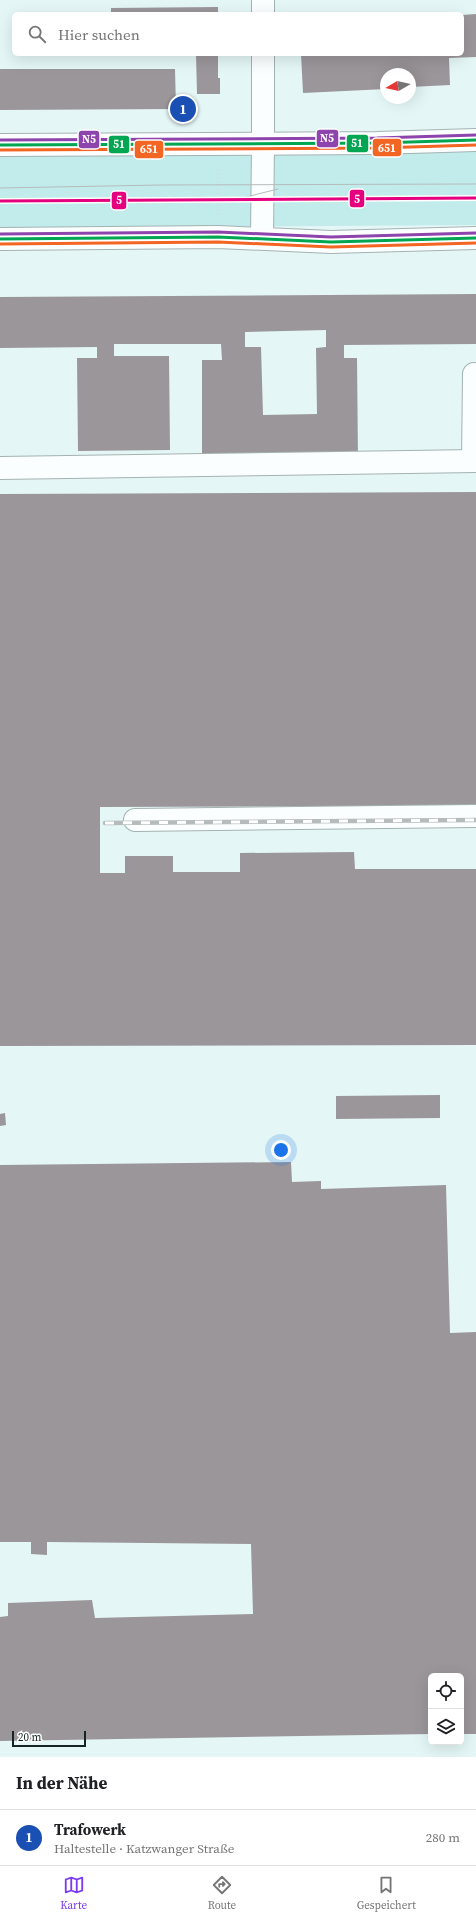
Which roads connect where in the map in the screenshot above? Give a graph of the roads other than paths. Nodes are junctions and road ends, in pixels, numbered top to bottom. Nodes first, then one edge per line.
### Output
1 (263, 0) edge
2 (263, 12) edge
3 (263, 56) edge
4 (476, 140) edge
5 (263, 143) junction
6 (0, 146) edge
7 (262, 238) junction
8 (476, 238) edge
9 (0, 239) edge
10 (474, 374) dead end
11 (475, 461) edge
12 (0, 468) edge
13 (476, 816) edge
14 (135, 820) dead end

1 - 2 main road
3 - 5 main road
4 - 5 main road
5 - 6 main road
5 - 7 main road
7 - 8 main road
7 - 9 main road
10 - 11 main road
11 - 12 main road
13 - 14 main road

